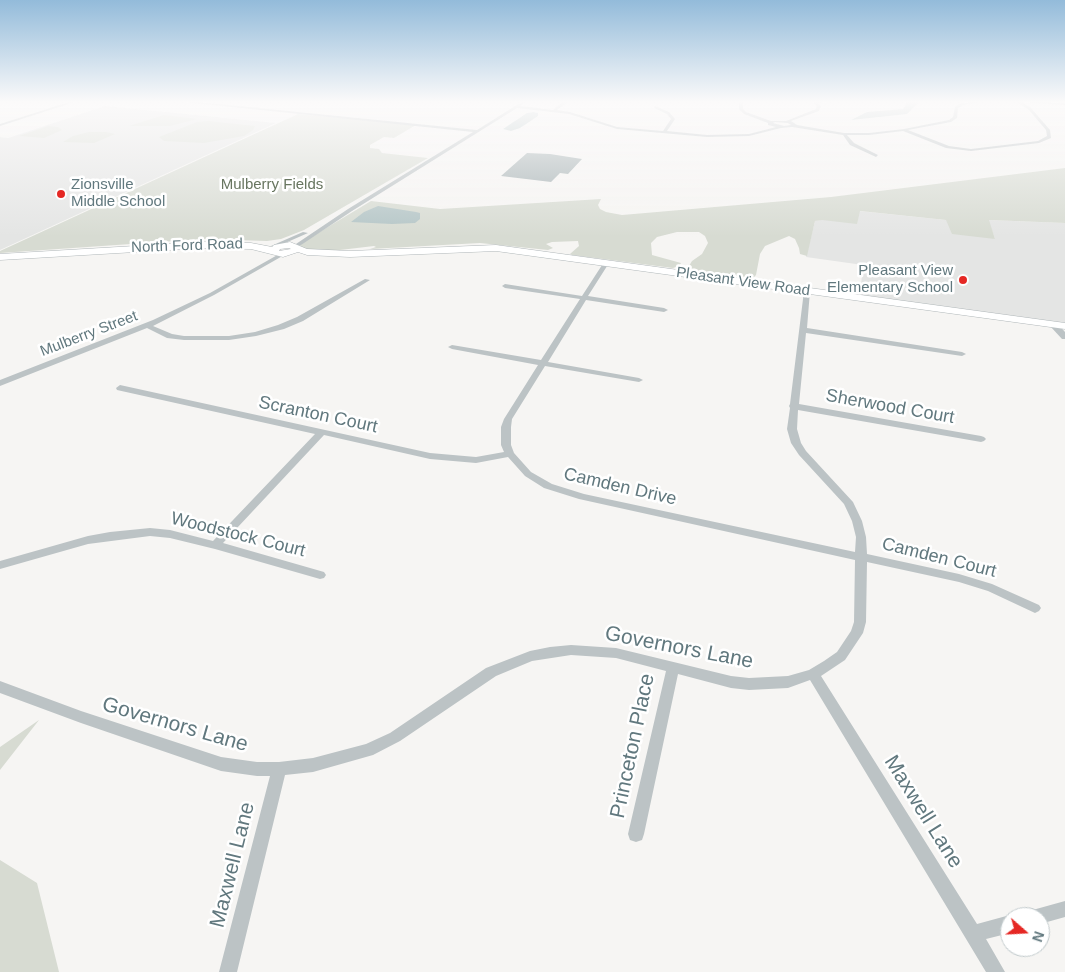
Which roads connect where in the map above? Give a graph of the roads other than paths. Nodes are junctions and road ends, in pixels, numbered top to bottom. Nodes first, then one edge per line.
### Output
1 (454, 146) edge
2 (857, 146) edge
3 (946, 146) edge
4 (1002, 146) edge
5 (876, 156) dead end
6 (350, 210) junction
7 (307, 232) junction
8 (283, 249) junction
9 (0, 257) edge
10 (606, 263) junction
11 (367, 280) dead end
12 (505, 286) dead end
13 (806, 291) junction
14 (584, 298) junction
15 (664, 310) dead end
16 (1054, 324) junction
17 (148, 326) junction
18 (1065, 326) edge
19 (802, 330) junction
20 (1065, 337) edge
21 (452, 347) dead end
22 (962, 354) dead end
23 (543, 363) junction
24 (639, 380) dead end
25 (0, 383) edge
26 (120, 388) dead end
27 (793, 406) junction
28 (322, 432) junction
29 (981, 439) dead end
30 (510, 454) junction
31 (216, 545) junction
32 (862, 557) junction
33 (0, 564) edge
34 (320, 575) dead end
35 (1035, 608) dead end
36 (673, 667) junction
37 (813, 674) junction
38 (0, 687) edge
39 (279, 769) junction
40 (636, 834) dead end
41 (1065, 909) edge
42 (1050, 913) edge
43 (1000, 927) edge
44 (973, 934) junction
45 (228, 972) edge
46 (996, 972) edge

1 - 6 street
2 - 5 street
3 - 4 street
6 - 7 street
6 - 8 street
7 - 8 street
7 - 8 street
8 - 9 main road, North Ford Road
8 - 10 main road, Pleasant View Road
8 - 17 street, Mulberry Street
10 - 13 main road, Pleasant View Road
10 - 14 street
11 - 17 street
12 - 14 street
13 - 16 main road, Pleasant View Road
13 - 19 street, Governors Lane
14 - 15 street
14 - 23 street
16 - 18 main road, Pleasant View Road
16 - 20 street
17 - 25 street, Mulberry Street
19 - 22 street
19 - 27 street, Governors Lane
21 - 23 street
23 - 24 street
23 - 30 street
26 - 28 street, Scranton Court
27 - 29 street, Sherwood Court
27 - 32 street, Governors Lane
28 - 30 street, Scranton Court
28 - 31 street
30 - 32 street, Camden Drive
31 - 33 street, Woodstock Court
31 - 34 street, Woodstock Court
32 - 35 street, Camden Court
32 - 37 street, Governors Lane
36 - 37 street, Governors Lane
36 - 39 street, Governors Lane
36 - 40 street, Princeton Place
37 - 44 street, Maxwell Lane
38 - 39 street, Governors Lane
39 - 45 street, Maxwell Lane
41 - 42 street
43 - 44 street
44 - 46 street, Maxwell Lane

